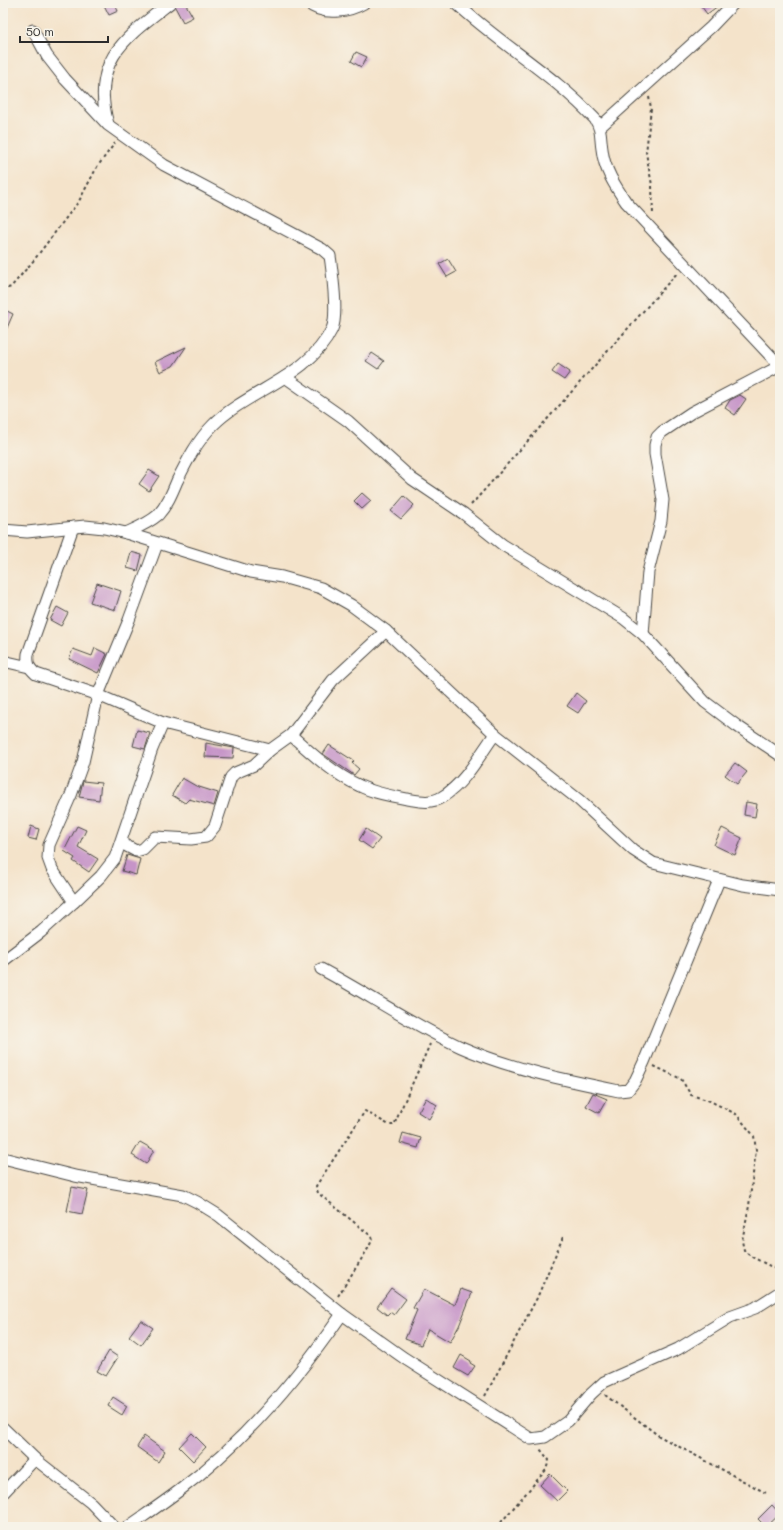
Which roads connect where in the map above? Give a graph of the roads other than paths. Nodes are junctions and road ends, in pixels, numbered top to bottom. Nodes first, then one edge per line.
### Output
1 (170, 3) edge
2 (308, 3) edge
3 (364, 3) edge
4 (456, 3) edge
5 (734, 3) edge
6 (33, 30) dead end
7 (108, 125) junction
8 (600, 127) junction
9 (780, 366) edge
10 (285, 377) junction
11 (73, 527) junction
12 (3, 530) edge
13 (126, 533) junction
14 (157, 544) junction
15 (386, 631) junction
16 (643, 634) junction
17 (3, 661) edge
18 (29, 667) junction
19 (98, 695) junction
20 (163, 723) junction
21 (495, 734) junction
22 (291, 735) junction
23 (270, 750) junction
24 (780, 755) edge
25 (121, 843) junction
26 (719, 880) junction
27 (780, 890) edge
28 (74, 902) junction
29 (3, 961) edge
30 (321, 968) dead end
31 (3, 1158) edge
32 (780, 1292) edge
33 (342, 1314) junction
34 (3, 1428) edge
35 (34, 1458) junction
36 (3, 1493) edge
37 (114, 1527) edge
38 (128, 1527) edge

1 - 7 street
2 - 3 street
4 - 8 street
5 - 8 street
6 - 7 street
7 - 10 street
8 - 9 street
9 - 16 street
10 - 13 street
10 - 16 street
11 - 12 street
11 - 13 street
11 - 18 street
13 - 14 street
14 - 15 street
14 - 19 street
15 - 21 street
15 - 22 street
16 - 24 street
17 - 18 street
18 - 19 street
19 - 20 street
19 - 28 street
20 - 23 street
20 - 25 street
21 - 22 street
21 - 26 street
22 - 23 street
23 - 25 street
25 - 28 street
26 - 27 street
26 - 30 street
28 - 29 street
31 - 33 street
32 - 33 street
33 - 38 street
34 - 35 street
35 - 36 street
35 - 37 street

